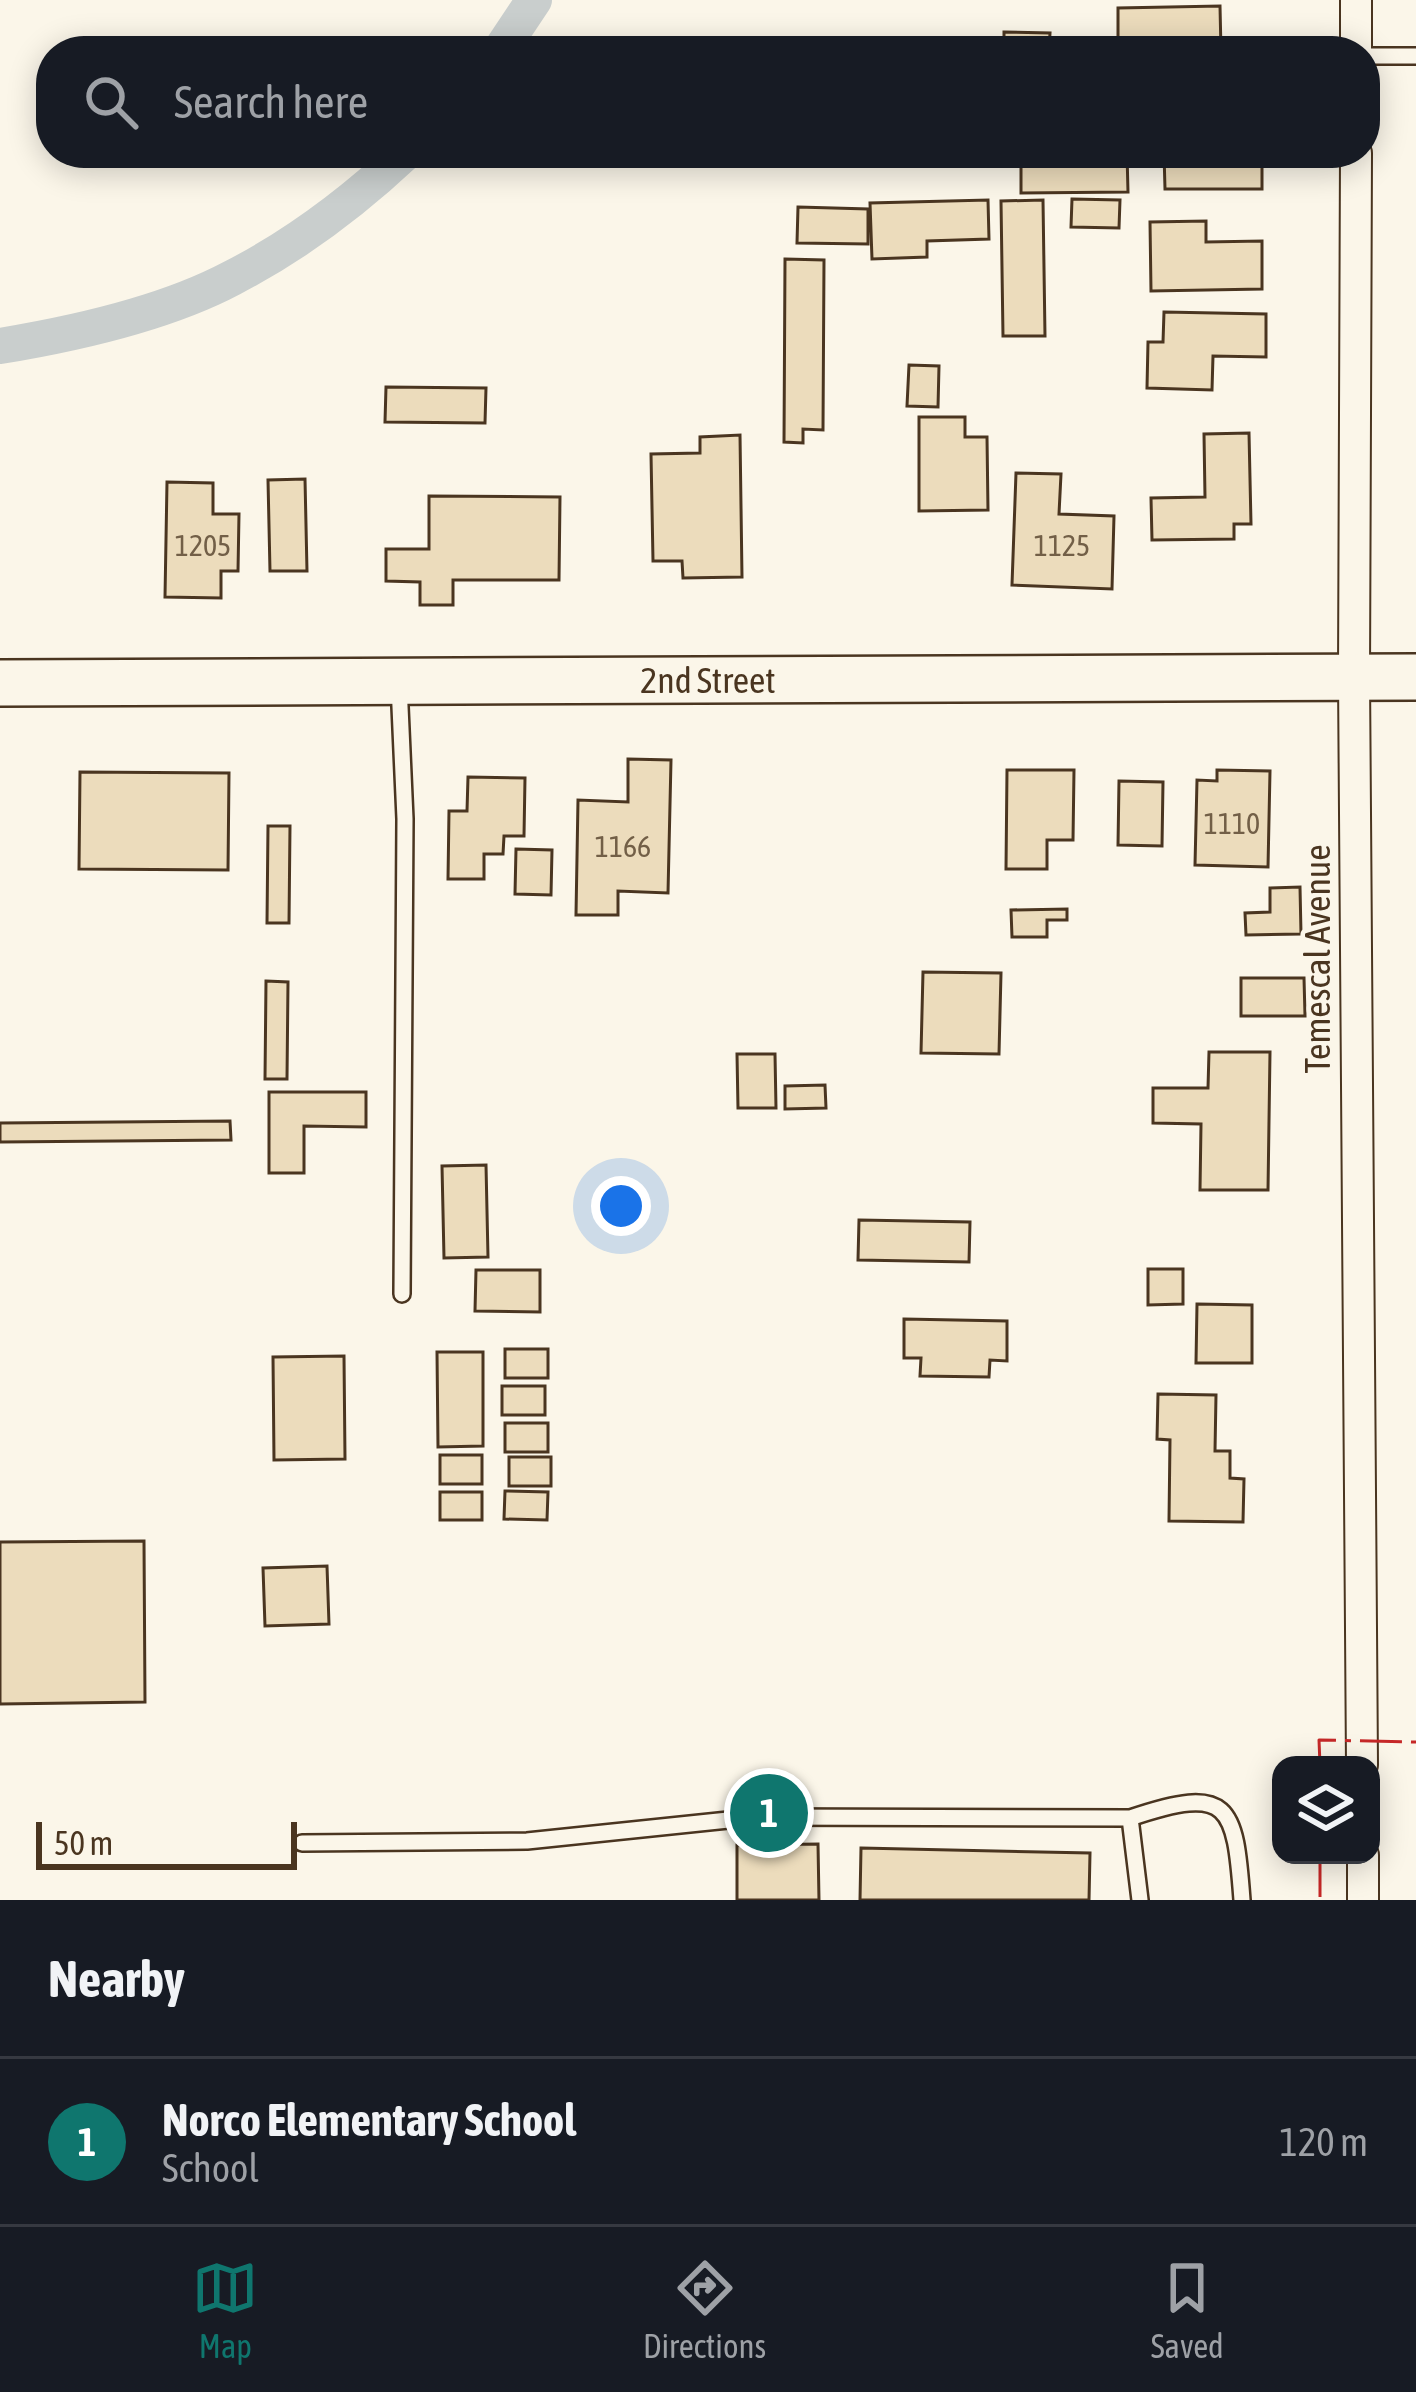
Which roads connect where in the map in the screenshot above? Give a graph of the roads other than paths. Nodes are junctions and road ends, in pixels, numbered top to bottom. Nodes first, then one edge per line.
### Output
1 (1356, 0) edge
2 (1356, 36) edge
3 (1380, 56) edge
4 (1416, 56) edge
5 (1356, 168) edge
6 (1354, 677) junction
7 (1416, 677) edge
8 (399, 681) junction
9 (0, 683) edge
10 (402, 1294) dead end
11 (1362, 1756) edge
12 (1130, 1818) junction
13 (302, 1843) dead end
14 (1363, 1864) edge
15 (1140, 1900) edge
16 (1242, 1900) edge
17 (1363, 1900) edge

1 - 2 street
3 - 4 lane
5 - 6 street, Temescal Avenue
6 - 7 street, 2nd Street
6 - 8 street, 2nd Street
6 - 11 street, Temescal Avenue
8 - 9 street, 2nd Street
8 - 10 lane
12 - 13 lane
12 - 15 lane
12 - 16 lane
14 - 17 street

